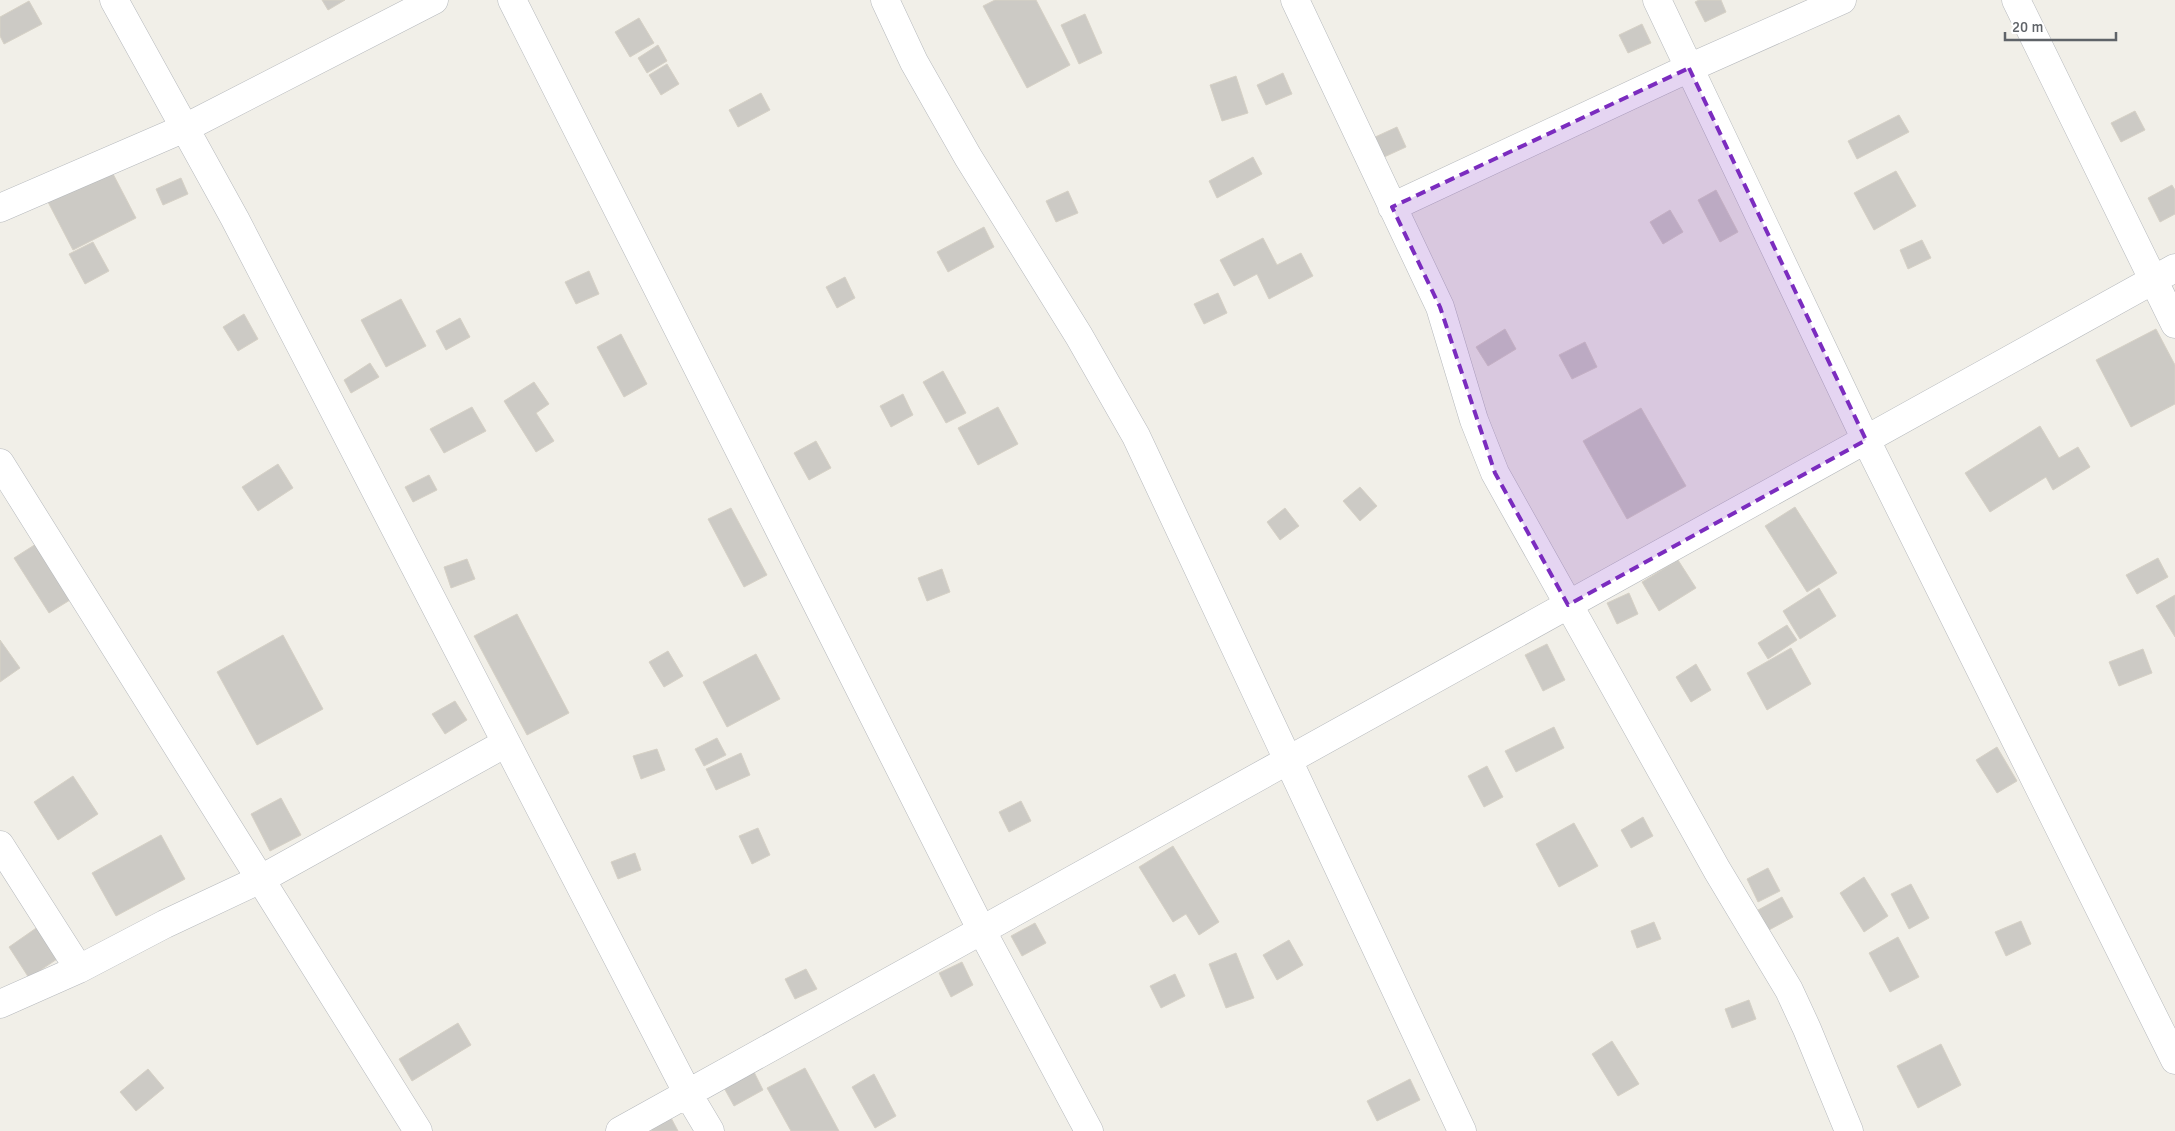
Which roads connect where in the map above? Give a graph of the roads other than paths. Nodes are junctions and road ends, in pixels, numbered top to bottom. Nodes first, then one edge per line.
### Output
1 (114, 0) edge
2 (434, 0) edge
3 (512, 0) edge
4 (885, 0) edge
5 (1295, 0) edge
6 (1657, 0) edge
7 (1842, 0) edge
8 (2016, 0) edge
9 (1689, 68) junction
10 (185, 128) junction
11 (1392, 207) junction
12 (0, 208) edge
13 (2164, 274) edge
14 (2175, 324) edge
15 (1866, 440) junction
16 (0, 463) edge
17 (1568, 605) junction
18 (506, 743) junction
19 (1289, 760) junction
20 (0, 845) edge
21 (261, 879) junction
22 (982, 931) junction
23 (79, 969) junction
24 (0, 1004) edge
25 (2175, 1060) edge
26 (688, 1094) junction
27 (418, 1131) edge
28 (620, 1131) edge
29 (710, 1131) edge
30 (1088, 1131) edge
31 (1462, 1131) edge
32 (1849, 1131) edge

1 - 10 street
2 - 10 street
3 - 22 street
4 - 19 street
5 - 11 street
6 - 9 street
7 - 9 street
8 - 13 street
9 - 11 street
9 - 15 street
10 - 12 street
10 - 18 street
11 - 17 street
13 - 14 street
13 - 15 street
15 - 17 street
15 - 25 street
16 - 21 street
17 - 19 street
17 - 32 street
18 - 21 street
18 - 26 street
19 - 22 street
19 - 31 street
20 - 23 street
21 - 23 street
21 - 27 street
22 - 26 street
22 - 30 street
23 - 24 street
26 - 28 street
26 - 29 street

